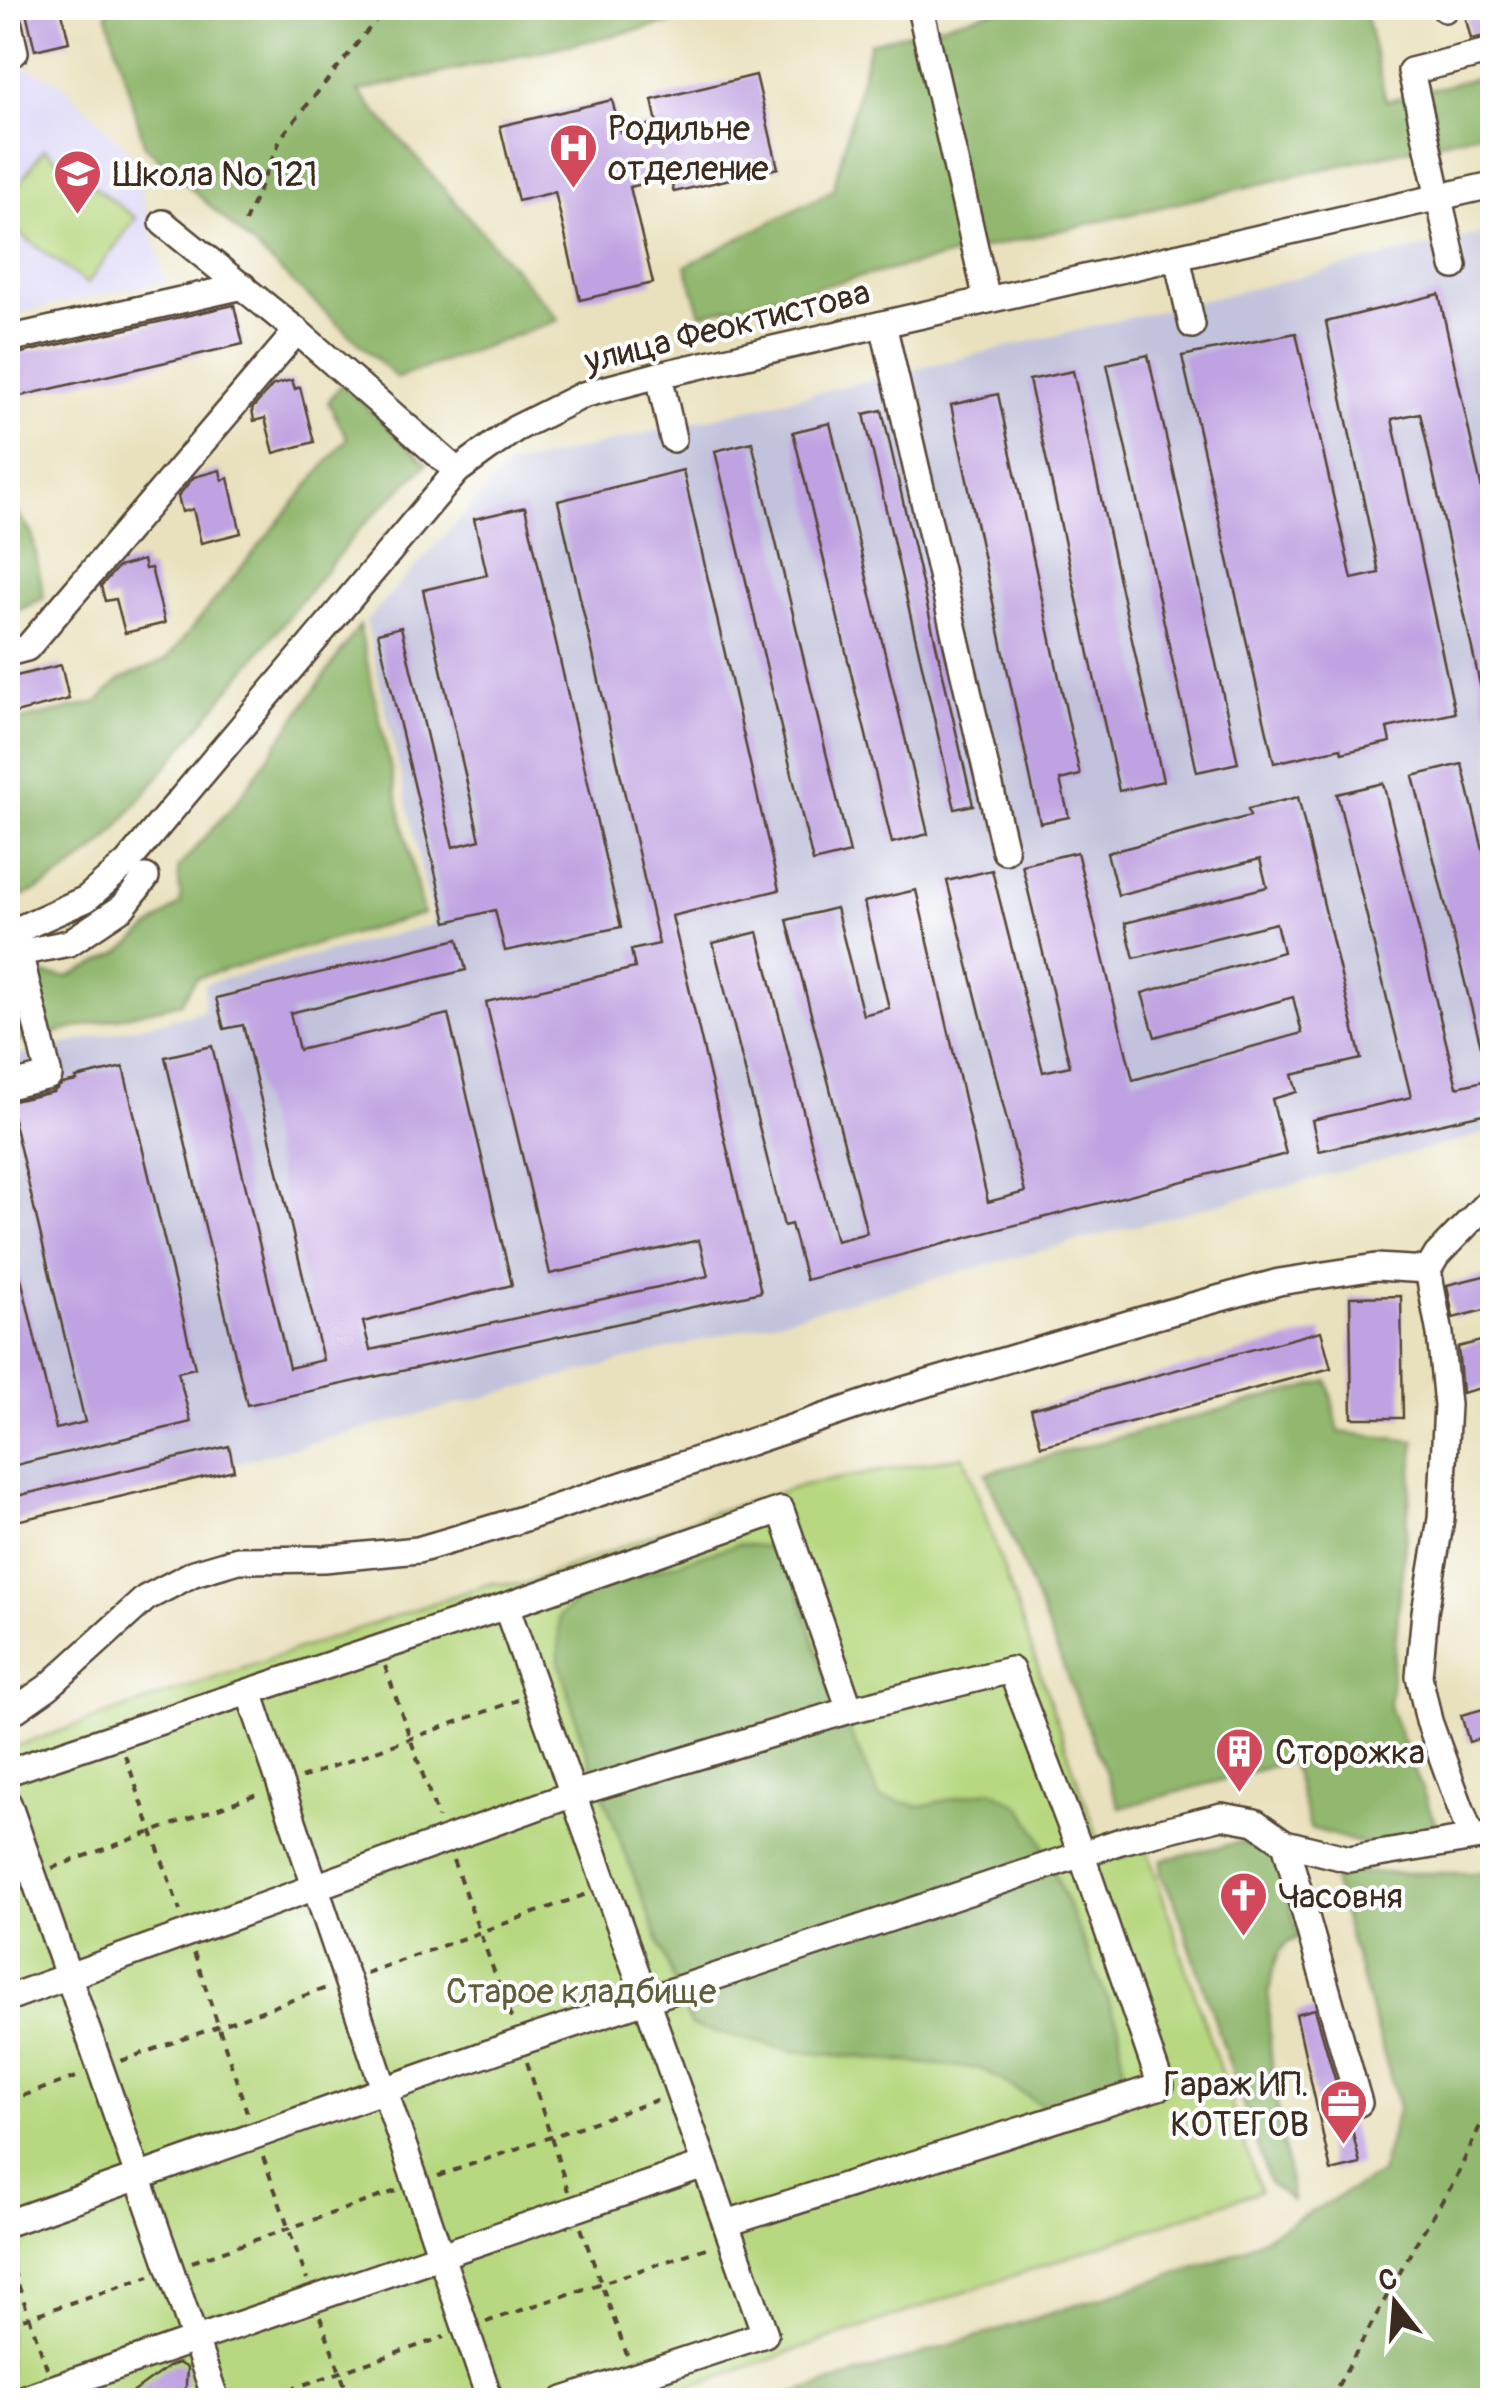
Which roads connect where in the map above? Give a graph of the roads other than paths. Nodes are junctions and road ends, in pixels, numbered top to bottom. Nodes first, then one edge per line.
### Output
1 (920, 8) edge
2 (8, 21) edge
3 (1492, 51) edge
4 (15, 52) dead end
5 (1492, 184) edge
6 (1437, 197) junction
7 (163, 223) dead end
8 (1177, 257) junction
9 (1454, 266) dead end
10 (244, 286) junction
11 (987, 300) junction
12 (883, 324) junction
13 (1192, 325) dead end
14 (297, 330) junction
15 (8, 339) edge
16 (659, 375) junction
17 (674, 440) dead end
18 (457, 472) junction
19 (8, 653) edge
20 (1005, 851) dead end
21 (146, 878) dead end
22 (14, 939) edge
23 (8, 1086) edge
24 (1492, 1198) edge
25 (1428, 1270) junction
26 (506, 1606) junction
27 (249, 1692) junction
28 (850, 1710) junction
29 (8, 1714) edge
30 (8, 1772) edge
31 (573, 1794) junction
32 (8, 1802) edge
33 (1482, 1836) edge
34 (1284, 1844) junction
35 (1081, 1853) junction
36 (316, 1888) junction
37 (68, 1977) junction
38 (8, 1998) edge
39 (644, 2001) junction
40 (386, 2091) junction
41 (1360, 2103) dead end
42 (704, 2165) junction
43 (136, 2176) junction
44 (8, 2223) edge
45 (729, 2231) junction
46 (439, 2254) junction
47 (194, 2341) junction
48 (20, 2400) edge
49 (216, 2400) edge
50 (490, 2400) edge
51 (564, 2400) edge

1 - 11 street
2 - 4 street
3 - 6 street
5 - 6 street, улица Феоктистова
6 - 8 street, улица Феоктистова
6 - 9 street
7 - 10 street
8 - 11 street, улица Феоктистова
8 - 13 street
10 - 14 street
10 - 15 street
11 - 12 street, улица Феоктистова
12 - 16 street, улица Феоктистова
12 - 20 street
14 - 18 street
14 - 19 street
16 - 17 street
16 - 18 street, улица Феоктистова
18 - 22 street, улица Феоктистова
21 - 22 street
22 - 23 street
24 - 25 street
25 - 29 street
25 - 33 street
26 - 27 street
26 - 28 street
26 - 31 street
27 - 30 street
27 - 36 street
28 - 31 street
28 - 35 street
31 - 36 street
31 - 39 street
32 - 37 street
33 - 34 street
34 - 35 street
34 - 41 street
35 - 39 street
35 - 45 street
36 - 37 street
36 - 40 street
37 - 38 street
37 - 43 street
39 - 40 street
39 - 42 street
40 - 43 street
40 - 46 street
42 - 45 street
42 - 46 street
43 - 44 street
43 - 47 street
45 - 51 street
46 - 47 street
46 - 50 street
47 - 48 street
47 - 49 street

